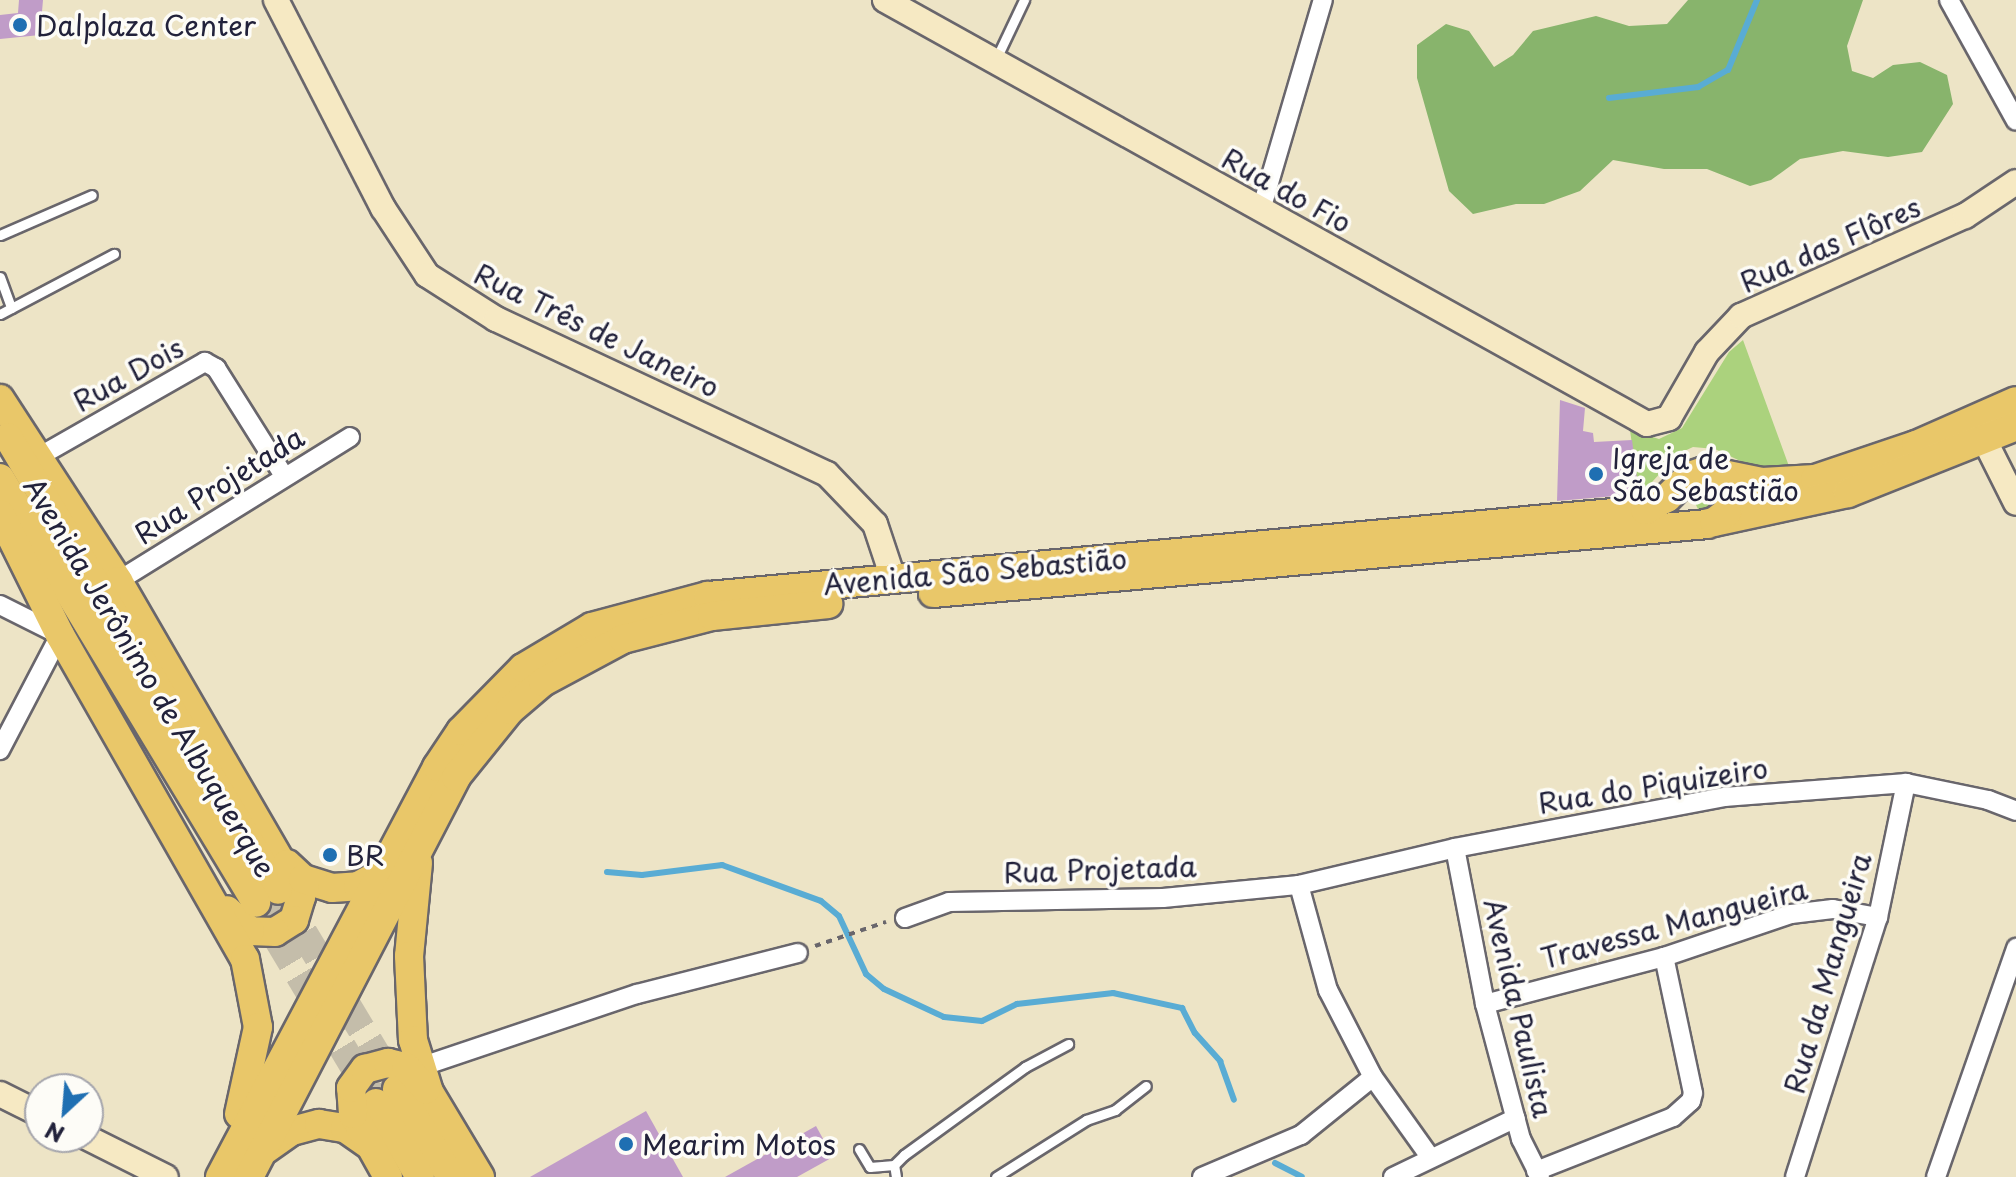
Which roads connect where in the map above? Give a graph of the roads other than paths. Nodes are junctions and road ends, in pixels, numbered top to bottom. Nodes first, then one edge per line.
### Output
1 (276, 0) edge
2 (885, 0) edge
3 (1024, 0) edge
4 (1323, 0) edge
5 (1949, 0) edge
6 (995, 61) junction
7 (2016, 121) edge
8 (2016, 182) edge
9 (92, 195) dead end
10 (1261, 210) junction
11 (0, 235) edge
12 (114, 254) dead end
13 (0, 277) edge
14 (11, 308) junction
15 (0, 314) edge
16 (0, 399) edge
17 (2016, 401) edge
18 (0, 422) edge
19 (1663, 423) joint
20 (2016, 426) edge
21 (350, 437) dead end
22 (1985, 441) junction
23 (40, 456) junction
24 (1713, 472) junction
25 (284, 476) junction
26 (0, 478) edge
27 (1683, 482) junction
28 (2016, 503) edge
29 (0, 514) edge
30 (1710, 523) junction
31 (893, 578) junction
32 (118, 581) junction
33 (0, 605) edge
34 (60, 635) junction
35 (0, 750) edge
36 (1906, 783) junction
37 (2016, 811) edge
38 (420, 844) junction
39 (1455, 848) junction
40 (284, 860) junction
41 (381, 873) junction
42 (1299, 885) junction
43 (206, 886) junction
44 (1878, 917) junction
45 (905, 918) dead end
46 (2016, 948) edge
47 (798, 953) dead end
48 (1664, 957) junction
49 (1485, 1004) junction
50 (1068, 1044) dead end
51 (1373, 1077) junction
52 (425, 1080) junction
53 (1146, 1086) dead end
54 (0, 1094) edge
55 (24, 1106) edge
56 (1516, 1118) junction
57 (104, 1146) edge
58 (371, 1148) junction
59 (859, 1149) dead end
60 (263, 1151) junction
61 (1430, 1157) junction
62 (894, 1165) junction
63 (1009, 1167) junction
64 (1538, 1174) edge
65 (166, 1177) edge
66 (218, 1177) edge
67 (249, 1177) edge
68 (388, 1177) edge
69 (420, 1177) edge
70 (451, 1177) edge
71 (480, 1177) edge
72 (896, 1177) edge
73 (996, 1177) edge
74 (1015, 1177) edge
75 (1202, 1177) edge
76 (1393, 1177) edge
77 (1795, 1177) edge
78 (1936, 1177) edge

1 - 31 street, Rua Três de Janeiro
2 - 6 street, Rua do Fio
3 - 6 lane
4 - 10 street
5 - 7 street
6 - 10 street, Rua do Fio
8 - 19 street, Rua das Flôres
9 - 11 lane
10 - 19 street, Rua do Fio
12 - 14 lane
13 - 14 lane
14 - 15 lane
16 - 23 main road
17 - 24 main road
18 - 26 main road, Avenida Jerônimo de Albuquerque
20 - 22 main road, Avenida São Sebastião
21 - 25 street, Rua Projetada
22 - 28 street
22 - 30 main road, Avenida São Sebastião
23 - 25 street, Rua Dois
23 - 32 main road
24 - 27 main road
24 - 30 main road
25 - 32 street, Rua Projetada
27 - 30 main road
27 - 31 main road, Avenida São Sebastião
29 - 34 main road
30 - 38 main road, Avenida São Sebastião
31 - 41 main road, Avenida São Sebastião
32 - 40 main road
33 - 34 street
34 - 35 street
34 - 43 main road
36 - 37 street, Rua do Piquizeiro
36 - 39 street, Rua do Piquizeiro
36 - 44 street, Rua da Mangueira
38 - 52 main road
38 - 60 main road, Avenida São Sebastião
39 - 42 street, Rua do Piquizeiro
39 - 49 street, Avenida Paulista
40 - 41 main road
40 - 43 main road
41 - 66 main road, Avenida São Sebastião
42 - 45 street, Rua Projetada
42 - 51 street
43 - 66 main road
44 - 48 street, Travessa Mangueira
44 - 77 street, Rua da Mangueira
46 - 78 street
47 - 52 street
48 - 49 street, Travessa Mangueira
48 - 64 street
49 - 56 street, Avenida Paulista
50 - 62 lane
51 - 61 street
51 - 75 street
52 - 58 main road
52 - 71 main road
53 - 63 lane
54 - 55 street
56 - 61 street
56 - 64 street, Avenida Paulista
57 - 65 street
58 - 60 main road
58 - 68 main road
59 - 62 lane
60 - 67 main road, Avenida São Sebastião
61 - 76 street
62 - 72 lane
63 - 73 lane
63 - 74 lane
69 - 70 main road

